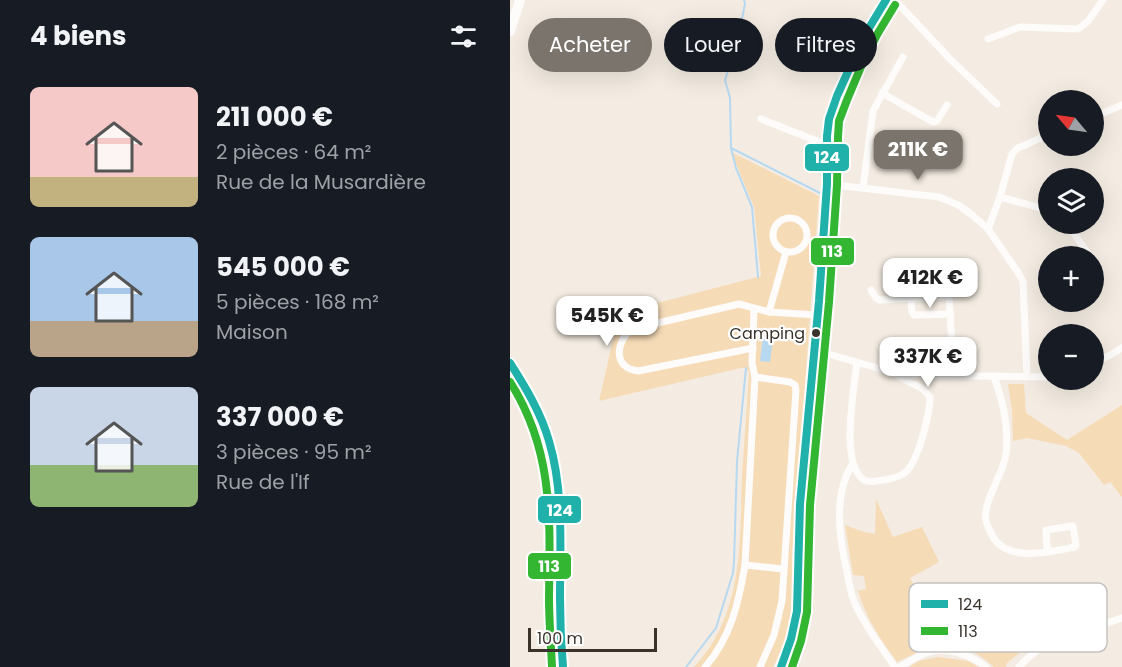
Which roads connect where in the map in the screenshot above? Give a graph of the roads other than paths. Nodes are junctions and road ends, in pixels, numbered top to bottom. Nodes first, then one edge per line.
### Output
1 (520, 0) edge
2 (886, 0) edge
3 (895, 0) edge
4 (1103, 0) edge
5 (510, 31) edge
6 (988, 39) dead end
7 (903, 57) dead end
8 (882, 93) junction
9 (997, 104) dead end
10 (947, 105) dead end
11 (1122, 105) edge
12 (1104, 113) edge
13 (761, 119) dead end
14 (1038, 139) edge
15 (827, 145) junction
16 (827, 184) junction
17 (863, 188) junction
18 (1000, 197) junction
19 (1038, 207) edge
20 (988, 229) junction
21 (786, 252) junction
22 (871, 290) dead end
23 (911, 299) junction
24 (754, 309) junction
25 (769, 312) junction
26 (951, 314) junction
27 (817, 315) junction
28 (753, 348) junction
29 (1122, 348) edge
30 (814, 350) junction
31 (1104, 358) edge
32 (857, 362) junction
33 (510, 363) edge
34 (896, 375) junction
35 (954, 376) junction
36 (755, 377) junction
37 (994, 377) junction
38 (1027, 377) junction
39 (1038, 377) edge
40 (853, 463) junction
41 (1046, 551) junction
42 (745, 564) junction
43 (783, 569) junction
44 (1122, 618) edge
45 (1107, 623) edge
46 (932, 652) edge
47 (952, 652) edge
48 (1036, 652) edge
49 (563, 667) edge
50 (705, 667) edge
51 (760, 667) edge
52 (781, 667) edge
53 (894, 667) edge
54 (900, 667) edge
55 (986, 667) edge
56 (1019, 667) edge

1 - 5 main road
2 - 15 street
3 - 9 street
4 - 6 street
7 - 8 street
8 - 10 street
8 - 17 street
11 - 12 street
13 - 15 street
14 - 18 street
15 - 16 street
16 - 17 street
16 - 27 street
17 - 20 street
18 - 19 street
18 - 20 street
20 - 38 street
21 - 21 street
21 - 25 street
22 - 23 street
23 - 26 street
23 - 26 street
24 - 25 street
24 - 28 street
24 - 28 street
25 - 27 street
26 - 35 street
27 - 30 street
28 - 36 street
29 - 31 street
30 - 32 street
30 - 52 street
32 - 34 street
32 - 40 street
33 - 49 main road
34 - 35 street
34 - 40 street
35 - 37 street
36 - 42 street
36 - 43 street
37 - 38 street
37 - 41 street
38 - 39 street
40 - 53 street
41 - 41 street
42 - 43 street
42 - 50 street
43 - 51 street
44 - 45 street
46 - 54 street
47 - 55 street
48 - 56 street

